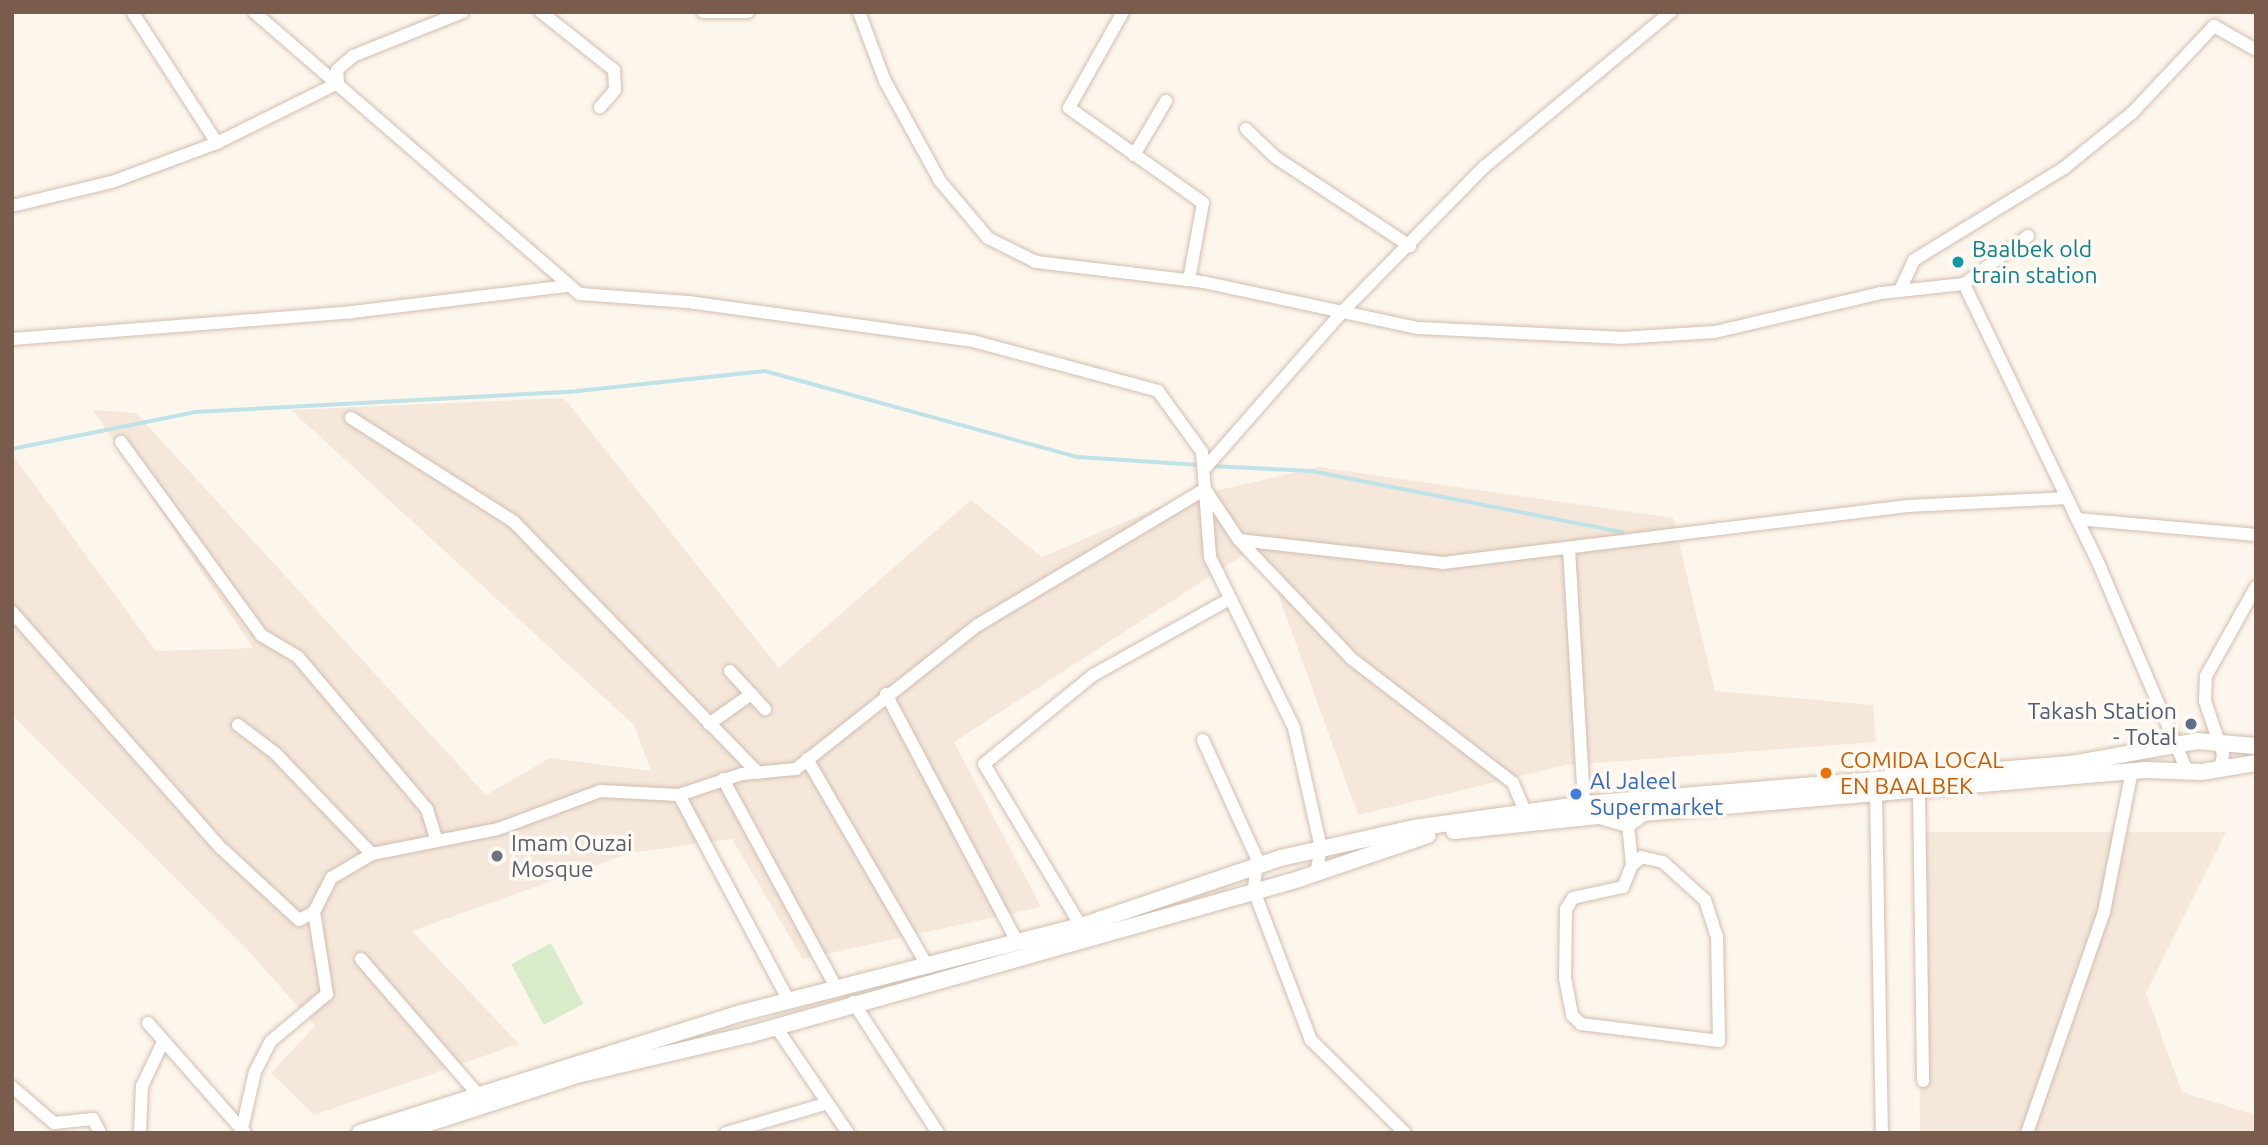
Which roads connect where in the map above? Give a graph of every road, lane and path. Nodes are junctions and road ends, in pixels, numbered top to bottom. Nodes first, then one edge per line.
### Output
1 (254, 12) edge
2 (463, 12) edge
3 (541, 12) edge
4 (703, 12) edge
5 (748, 12) edge
6 (859, 12) edge
7 (1123, 12) edge
8 (1671, 12) edge
9 (133, 13) edge
10 (2256, 50) edge
11 (338, 83) junction
12 (1166, 101) dead end
13 (600, 107) dead end
14 (1246, 129) dead end
15 (217, 143) junction
16 (1134, 155) junction
17 (12, 206) edge
18 (2028, 236) dead end
19 (1410, 246) junction
20 (1189, 280) junction
21 (1964, 284) junction
22 (568, 286) junction
23 (1900, 290) junction
24 (1345, 309) junction
25 (12, 339) edge
26 (351, 418) dead end
27 (121, 442) dead end
28 (1206, 467) junction
29 (1205, 489) junction
30 (2067, 498) junction
31 (2077, 519) junction
32 (2256, 535) edge
33 (1239, 540) junction
34 (1569, 549) junction
35 (2256, 586) edge
36 (1228, 600) junction
37 (12, 612) edge
38 (730, 671) dead end
39 (751, 694) junction
40 (886, 694) junction
41 (765, 709) dead end
42 (709, 724) junction
43 (238, 725) dead end
44 (1203, 740) dead end
45 (2219, 741) junction
46 (2178, 746) junction
47 (2256, 746) edge
48 (807, 759) junction
49 (2256, 763) edge
50 (2220, 770) junction
51 (2132, 771) junction
52 (2187, 771) junction
53 (758, 773) junction
54 (723, 779) junction
55 (1919, 790) junction
56 (1876, 794) junction
57 (678, 795) junction
58 (1584, 804) junction
59 (1525, 811) junction
60 (1628, 824) junction
61 (436, 839) junction
62 (1321, 848) junction
63 (372, 853) junction
64 (1632, 865) junction
65 (1258, 866) junction
66 (1316, 874) junction
67 (1254, 891) junction
68 (314, 912) junction
69 (1081, 926) junction
70 (1018, 943) junction
71 (361, 959) dead end
72 (928, 967) junction
73 (836, 988) junction
74 (792, 998) junction
75 (853, 1002) junction
76 (741, 1013) junction
77 (801, 1018) junction
78 (148, 1023) dead end
79 (776, 1027) junction
80 (748, 1035) junction
81 (163, 1042) junction
82 (1923, 1081) dead end
83 (12, 1087) edge
84 (476, 1092) junction
85 (825, 1104) junction
86 (244, 1131) edge
87 (100, 1133) edge
88 (140, 1133) edge
89 (228, 1133) edge
90 (360, 1133) edge
91 (400, 1133) edge
92 (726, 1133) edge
93 (848, 1133) edge
94 (938, 1133) edge
95 (1405, 1133) edge
96 (1882, 1133) edge
97 (2027, 1133) edge

1 - 11 street
2 - 11 street
3 - 13 street
4 - 5 street
6 - 20 street
7 - 16 street
8 - 19 street
9 - 15 street
10 - 23 street
11 - 15 street
11 - 22 street
12 - 16 street
14 - 19 street
15 - 17 street
16 - 20 street
18 - 21 street
19 - 24 street
20 - 24 street
21 - 23 street
21 - 30 street
22 - 25 street
22 - 28 street
23 - 24 street
24 - 28 street
26 - 42 street
27 - 61 street
28 - 29 street
29 - 33 street
29 - 36 street
29 - 40 street
30 - 31 street
30 - 34 street
31 - 32 street
31 - 46 street
33 - 34 street
33 - 59 street
34 - 58 street
35 - 45 street
36 - 62 street
36 - 69 street
37 - 68 street
38 - 39 street
39 - 41 street
39 - 42 street
40 - 48 street
40 - 70 street
42 - 53 street
43 - 63 street
44 - 65 street
45 - 46 main road
45 - 47 main road
45 - 50 street
46 - 52 street
46 - 58 main road
48 - 53 street
48 - 72 street
49 - 50 main road
50 - 52 main road
51 - 52 main road
51 - 55 main road
51 - 97 street
53 - 54 street
54 - 57 street
54 - 73 street
55 - 56 main road
55 - 82 street
56 - 60 main road
56 - 96 street
57 - 61 street
57 - 74 street
58 - 59 main road
59 - 62 main road
60 - 64 street
60 - 66 main road
61 - 63 street
62 - 65 main road
62 - 66 street
63 - 68 street
64 - 64 street
65 - 67 street
65 - 69 main road
66 - 67 main road
67 - 75 main road
67 - 95 street
68 - 86 street
69 - 70 main road
70 - 72 main road
71 - 84 street
72 - 73 main road
73 - 74 main road
74 - 76 main road
74 - 77 main road
75 - 77 main road
75 - 94 street
76 - 80 main road
76 - 84 main road
77 - 79 main road
78 - 81 street
79 - 80 main road
79 - 85 street
80 - 91 main road
81 - 86 street
81 - 88 street
83 - 87 street
84 - 90 main road
85 - 92 street
85 - 93 street
86 - 89 street

